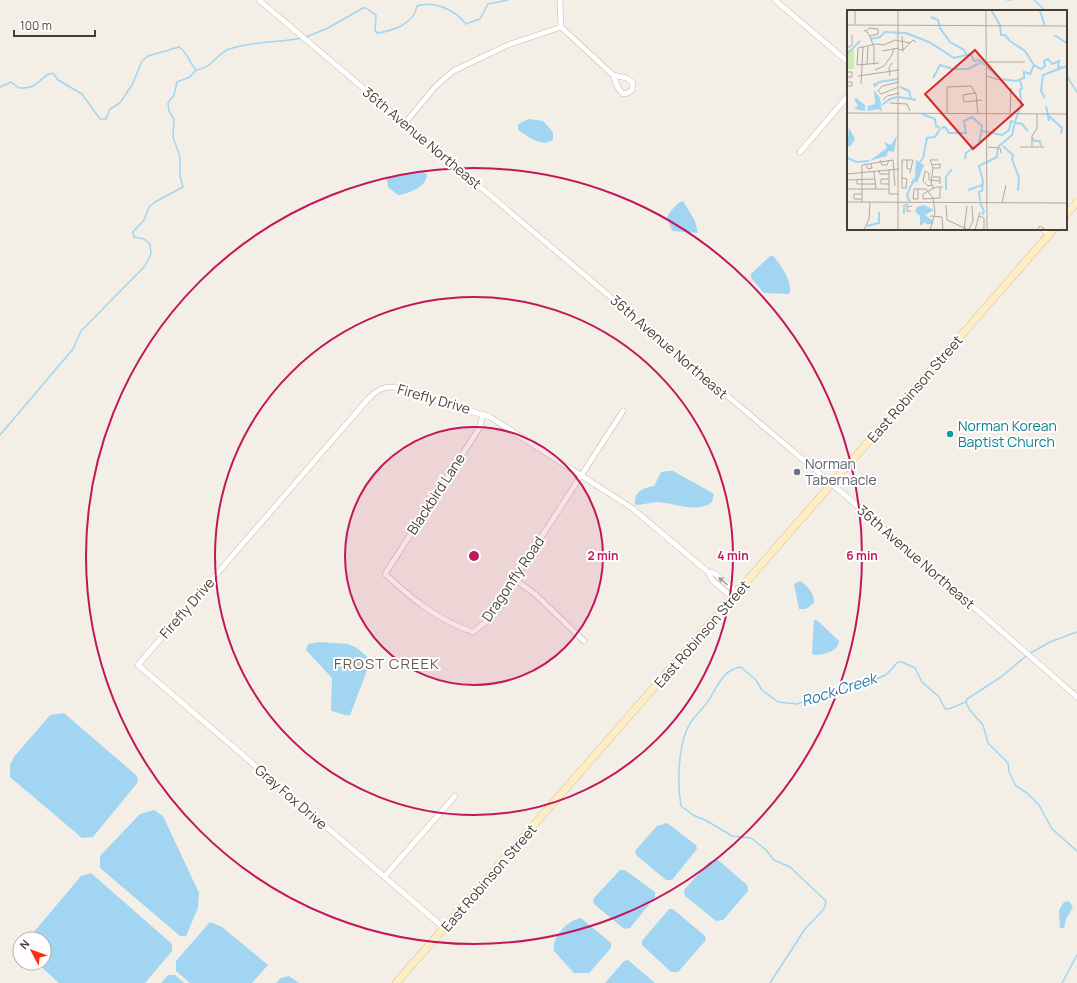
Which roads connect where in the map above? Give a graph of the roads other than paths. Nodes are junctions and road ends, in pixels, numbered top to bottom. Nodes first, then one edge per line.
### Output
1 (259, 0) edge
2 (560, 0) edge
3 (775, 0) edge
4 (561, 27) junction
5 (847, 61) edge
6 (613, 75) dead end
7 (847, 97) edge
8 (405, 123) junction
9 (800, 152) dead end
10 (1077, 202) edge
11 (1067, 214) edge
12 (1051, 232) edge
13 (623, 411) dead end
14 (484, 414) junction
15 (582, 475) junction
16 (832, 484) junction
17 (386, 574) joint
18 (514, 579) junction
19 (735, 596) junction
20 (584, 641) dead end
21 (138, 665) joint
22 (1077, 697) edge
23 (455, 796) dead end
24 (384, 877) junction
25 (444, 928) junction
26 (396, 983) edge

1 - 8 street, 36th Avenue Northeast
2 - 4 street
3 - 5 street
4 - 6 street
4 - 8 street
7 - 9 street
8 - 16 street, 36th Avenue Northeast
10 - 11 street
12 - 16 street, East Robinson Street
13 - 15 street, Dragonfly Road
14 - 15 street, Firefly Drive
14 - 17 street, Blackbird Lane
14 - 21 street, Firefly Drive
15 - 18 street, Dragonfly Road
15 - 19 street, Firefly Drive
16 - 19 street, East Robinson Street
16 - 22 street, 36th Avenue Northeast
17 - 18 street, Dragonfly Road
18 - 20 street
19 - 25 street, East Robinson Street
21 - 24 street, Gray Fox Drive
23 - 24 street
24 - 25 street, Gray Fox Drive
25 - 26 street, East Robinson Street

